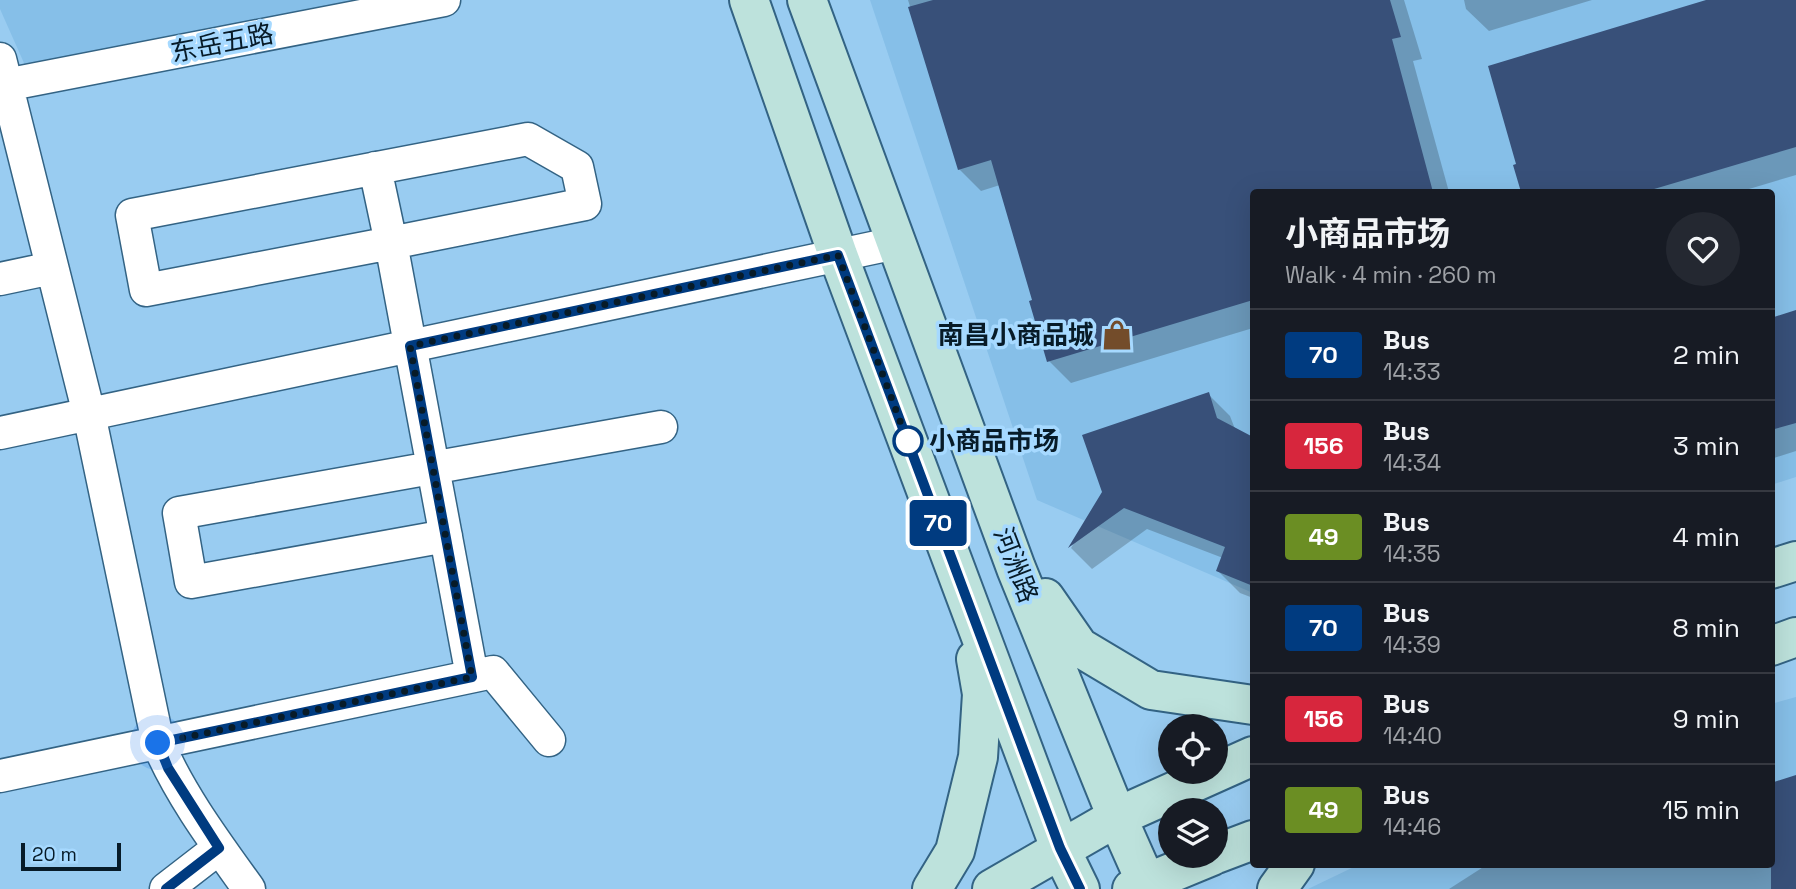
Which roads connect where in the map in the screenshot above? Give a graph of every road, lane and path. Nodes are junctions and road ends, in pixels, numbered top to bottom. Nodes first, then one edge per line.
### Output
1 (444, 0) edge
2 (749, 0) edge
3 (807, 0) edge
4 (2, 77) edge
5 (375, 168) junction
6 (391, 243) junction
7 (896, 243) junction
8 (838, 255) junction
9 (52, 268) junction
10 (0, 279) edge
11 (410, 346) junction
12 (89, 414) junction
13 (661, 427) dead end
14 (0, 433) edge
15 (433, 467) junction
16 (446, 536) junction
17 (1008, 546) junction
18 (1796, 561) edge
19 (1775, 568) edge
20 (968, 601) junction
21 (1796, 637) edge
22 (1775, 645) edge
23 (472, 677) junction
24 (1250, 705) edge
25 (549, 740) dead end
26 (158, 743) junction
27 (1250, 757) edge
28 (0, 776) edge
29 (1117, 817) junction
30 (1250, 840) edge
31 (219, 848) junction
32 (1060, 848) junction
33 (1228, 849) edge
34 (1185, 868) edge
35 (1292, 868) edge
36 (1142, 887) edge
37 (166, 889) edge
38 (249, 889) edge
39 (932, 889) edge
40 (992, 889) edge
41 (1080, 889) edge
42 (1278, 889) edge

1 - 4 street, 东岳五路
2 - 8 main road
3 - 7 main road, 河洲路
4 - 9 street
5 - 6 street
5 - 6 street
5 - 6 street
6 - 11 street
7 - 8 street
7 - 17 main road, 河洲路
8 - 11 street
8 - 20 main road
9 - 10 street
9 - 12 street
11 - 12 street
11 - 15 street
12 - 14 street
12 - 26 street
13 - 15 street
15 - 16 street
15 - 16 street
16 - 23 street
17 - 24 main road
17 - 29 main road, 河洲路
18 - 19 main road
20 - 32 main road
20 - 39 main road
21 - 22 main road
23 - 25 street
23 - 26 street
26 - 28 street
26 - 31 street
27 - 29 main road
29 - 32 main road
29 - 36 main road, 河洲路
30 - 33 main road
31 - 37 street
31 - 38 street
32 - 40 main road
32 - 41 main road
34 - 36 main road
35 - 42 main road

